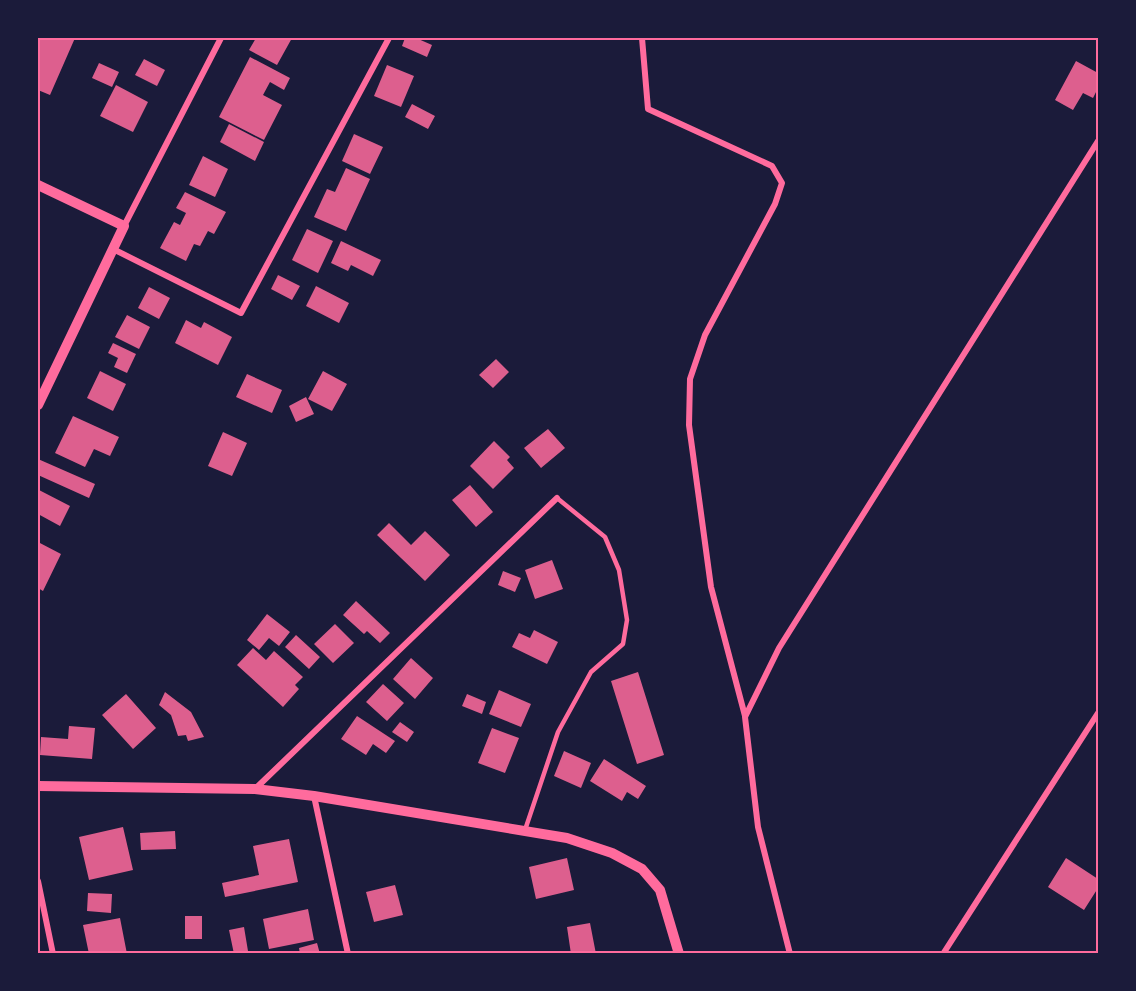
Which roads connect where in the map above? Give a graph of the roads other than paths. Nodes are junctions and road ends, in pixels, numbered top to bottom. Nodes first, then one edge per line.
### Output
1 (221, 38) edge
2 (389, 38) edge
3 (642, 38) edge
4 (1098, 141) edge
5 (38, 185) edge
6 (124, 225) junction
7 (113, 249) junction
8 (38, 405) edge
9 (557, 498) joint
10 (1098, 714) edge
11 (745, 717) junction
12 (38, 786) edge
13 (255, 789) junction
14 (314, 796) junction
15 (525, 830) junction
16 (38, 880) edge
17 (44, 908) junction
18 (38, 915) edge
19 (53, 954) edge
20 (348, 954) edge
21 (679, 954) edge
22 (790, 954) edge
23 (943, 954) edge

1 - 6 street
2 - 7 street
3 - 11 street
4 - 11 street
5 - 6 street
6 - 7 street
7 - 8 street
9 - 13 street
9 - 15 lane
10 - 23 street
11 - 22 street
12 - 13 street
13 - 14 street
14 - 15 street
14 - 20 street
15 - 21 street
16 - 17 street
17 - 18 street
17 - 19 street

